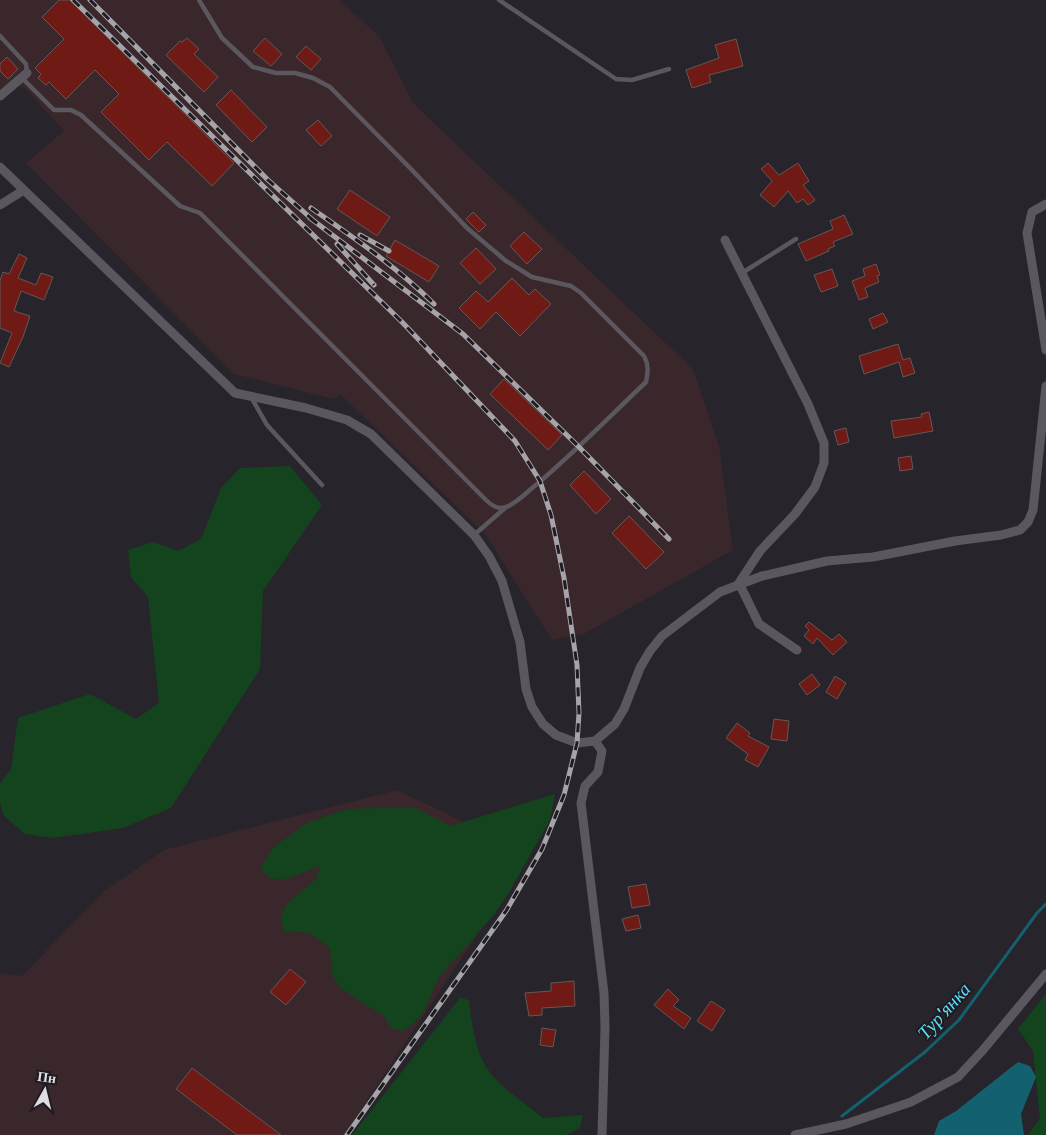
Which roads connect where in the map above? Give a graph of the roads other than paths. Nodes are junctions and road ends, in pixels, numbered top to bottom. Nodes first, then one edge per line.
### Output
1 (199, 0) edge
2 (499, 0) edge
3 (0, 36) edge
4 (668, 69) dead end
5 (24, 75) junction
6 (0, 96) edge
7 (0, 167) edge
8 (24, 190) junction
9 (1046, 204) edge
10 (0, 205) edge
11 (796, 239) dead end
12 (725, 240) dead end
13 (742, 273) junction
14 (1046, 350) edge
15 (1046, 386) edge
16 (250, 396) junction
17 (322, 486) dead end
18 (505, 508) junction
19 (474, 535) junction
20 (739, 583) junction
21 (797, 650) dead end
22 (595, 741) junction
23 (1046, 974) edge
24 (602, 1135) edge
25 (795, 1135) edge

1 - 18 lane
2 - 4 lane
3 - 5 lane
5 - 6 street
5 - 18 lane
7 - 8 street
8 - 10 street
8 - 16 street
9 - 14 street
11 - 13 lane
12 - 13 street
13 - 20 street
15 - 20 street
16 - 17 lane
16 - 19 street
18 - 19 lane
19 - 22 street
20 - 21 street
20 - 22 street
22 - 24 street
23 - 25 street

